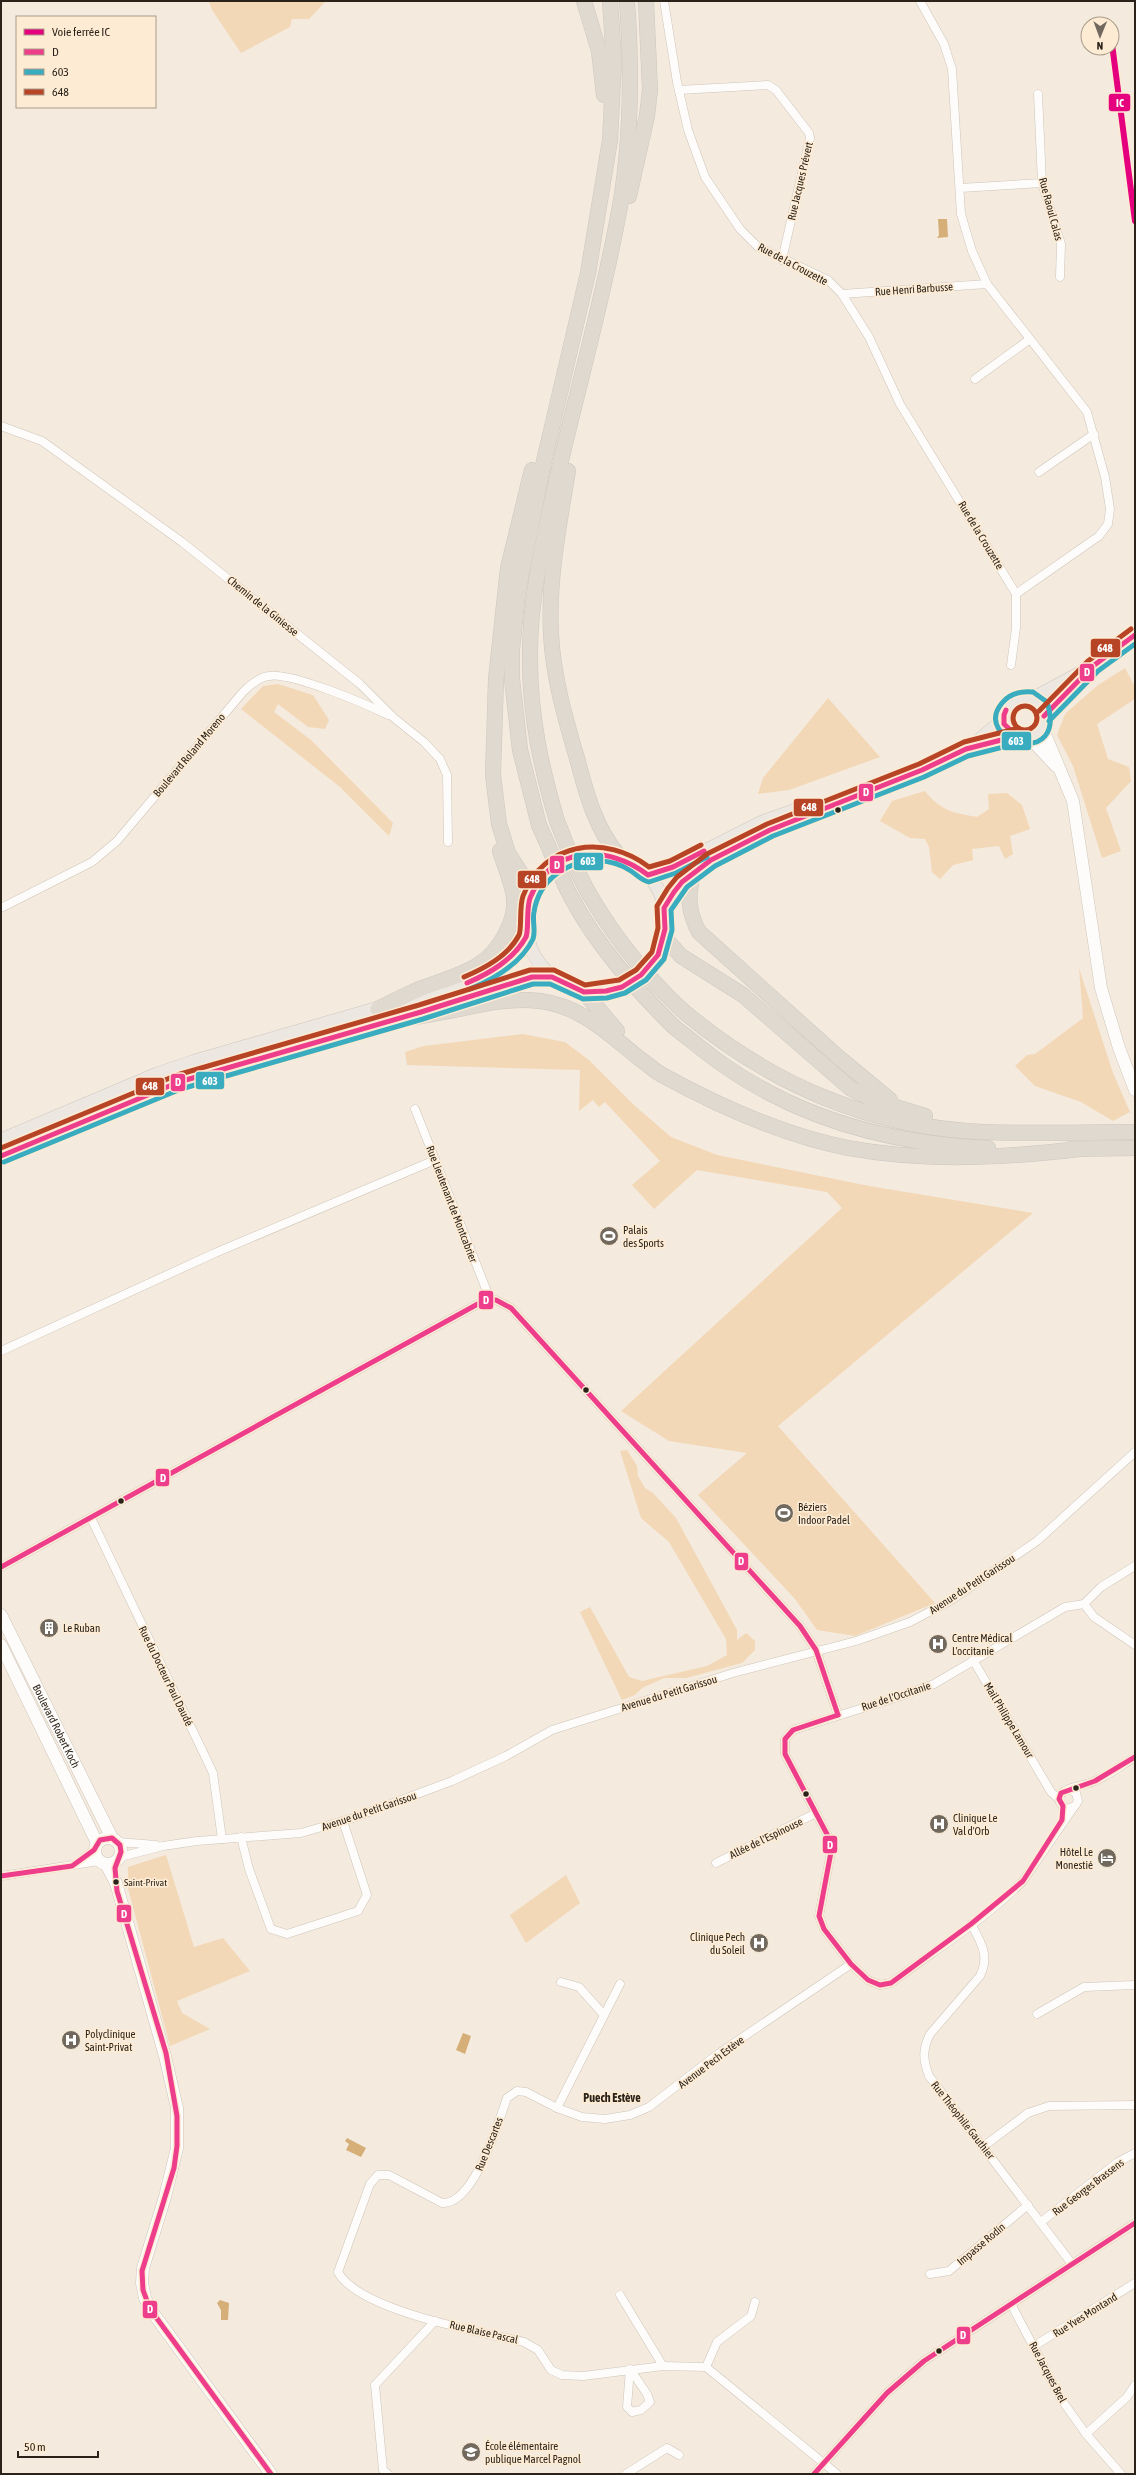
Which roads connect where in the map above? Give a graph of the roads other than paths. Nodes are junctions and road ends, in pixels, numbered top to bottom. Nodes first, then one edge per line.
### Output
1 (584, 1) edge
2 (610, 1) edge
3 (627, 1) edge
4 (646, 1) edge
5 (664, 1) edge
6 (920, 1) edge
7 (679, 90) junction
8 (1038, 94) dead end
9 (606, 164) junction
10 (1042, 183) junction
11 (960, 188) junction
12 (782, 260) junction
13 (1060, 277) dead end
14 (987, 284) junction
15 (842, 294) junction
16 (591, 334) junction
17 (1030, 339) junction
18 (975, 379) dead end
19 (572, 411) junction
20 (552, 422) junction
21 (1, 426) edge
22 (1094, 434) junction
23 (1039, 472) dead end
24 (1016, 594) junction
25 (1135, 635) edge
26 (1011, 665) dead end
27 (1093, 666) junction
28 (1032, 699) junction
29 (394, 718) junction
30 (1005, 718) junction
31 (1043, 721) junction
32 (1023, 737) junction
33 (966, 749) junction
34 (1059, 770) junction
35 (494, 786) junction
36 (842, 800) junction
37 (448, 842) dead end
38 (619, 856) junction
39 (694, 872) junction
40 (648, 875) junction
41 (533, 892) junction
42 (1, 908) edge
43 (664, 908) junction
44 (527, 934) junction
45 (664, 937) junction
46 (552, 977) junction
47 (584, 992) junction
48 (378, 1009) junction
49 (387, 1022) junction
50 (1135, 1090) edge
51 (716, 1101) junction
52 (414, 1108) dead end
53 (908, 1112) junction
54 (982, 1132) junction
55 (1131, 1132) edge
56 (1, 1140) edge
57 (1134, 1148) edge
58 (1079, 1149) junction
59 (1, 1156) edge
60 (435, 1160) junction
61 (490, 1299) junction
62 (1, 1351) edge
63 (1135, 1452) edge
64 (91, 1518) junction
65 (1135, 1566) edge
66 (1, 1568) edge
67 (1084, 1604) junction
68 (1, 1615) edge
69 (1, 1645) edge
70 (1135, 1645) edge
71 (816, 1650) junction
72 (973, 1660) junction
73 (838, 1714) junction
74 (1135, 1758) edge
75 (1044, 1780) junction
76 (1095, 1781) junction
77 (1069, 1790) junction
78 (1078, 1798) junction
79 (1061, 1803) junction
80 (1073, 1808) junction
81 (816, 1813) junction
82 (1062, 1820) junction
83 (343, 1821) junction
84 (241, 1837) junction
85 (222, 1839) junction
86 (115, 1840) junction
87 (163, 1846) junction
88 (105, 1856) junction
89 (716, 1863) dead end
90 (72, 1866) junction
91 (1, 1876) edge
92 (971, 1924) junction
93 (852, 1964) junction
94 (561, 1982) dead end
95 (620, 1984) dead end
96 (1135, 1985) edge
97 (1037, 2014) dead end
98 (604, 2015) junction
99 (1135, 2105) edge
100 (557, 2108) junction
101 (984, 2146) junction
102 (1135, 2153) edge
103 (1028, 2205) junction
104 (1041, 2222) junction
105 (1135, 2223) edge
106 (1072, 2264) junction
107 (338, 2272) joint
108 (930, 2274) dead end
109 (1135, 2283) edge
110 (620, 2295) dead end
111 (755, 2302) dead end
112 (1011, 2304) junction
113 (434, 2321) junction
114 (1034, 2346) junction
115 (663, 2366) junction
116 (706, 2367) junction
117 (630, 2369) junction
118 (1135, 2385) edge
119 (1086, 2434) junction
120 (679, 2455) dead end
121 (824, 2462) junction
122 (271, 2474) edge
123 (388, 2474) edge
124 (626, 2474) edge
125 (814, 2474) edge
126 (837, 2474) edge
127 (1119, 2474) edge

1 - 9 highway
2 - 9 highway
3 - 16 highway
4 - 16 highway
5 - 7 street, Rue de la Crouzette
6 - 11 street
7 - 12 street, Rue de la Crouzette
7 - 12 street, Rue Jacques Prévert
8 - 10 street, Rue Raoul Calas
9 - 20 highway
10 - 11 street
10 - 13 street, Rue Raoul Calas
11 - 14 street
12 - 15 street, Rue de la Crouzette
14 - 15 street, Rue Henri Barbusse
14 - 17 street
15 - 24 street, Rue de la Crouzette
16 - 19 highway
17 - 18 street
17 - 22 street
19 - 38 highway
19 - 54 highway, bridge
20 - 35 highway
20 - 58 highway, bridge
21 - 29 street, Chemin de la Giniesse
22 - 23 street
22 - 24 street
24 - 26 street
25 - 27 main road
27 - 28 main road
27 - 31 main road
28 - 30 main road
28 - 31 main road
29 - 37 street, Chemin de la Giniesse
29 - 42 street, Boulevard Roland Moreno
30 - 32 main road
30 - 33 main road
31 - 32 main road
31 - 34 street
32 - 33 main road
32 - 34 street
33 - 36 main road
34 - 50 street
35 - 41 highway
35 - 48 highway
36 - 39 main road
36 - 40 main road
38 - 40 main road
38 - 41 main road
39 - 43 main road
39 - 53 highway
40 - 43 main road
41 - 44 main road
43 - 45 main road
44 - 46 main road
44 - 48 main road
45 - 47 main road
45 - 53 highway
46 - 47 main road
46 - 49 main road
47 - 51 highway
48 - 56 main road
49 - 51 highway
49 - 59 main road
51 - 58 highway
52 - 60 street, Rue Lieutenant de Montcabrier
53 - 54 highway
54 - 55 highway
57 - 58 highway
60 - 61 street, Rue Lieutenant de Montcabrier
60 - 62 street
61 - 64 street
61 - 71 street
63 - 71 street, Avenue du Petit Garissou
64 - 66 street
64 - 85 street, Rue du Docteur Paul Daudé
65 - 67 street
67 - 70 street
67 - 72 street, Rue de l'Occitanie
68 - 86 street, Boulevard Robert Koch
69 - 88 street, Boulevard Robert Koch
71 - 73 street
71 - 83 street, Avenue du Petit Garissou
72 - 73 street, Rue de l'Occitanie
72 - 75 street, Mail Philippe Lamour
73 - 81 street, Rue de l'Occitanie
74 - 76 street
75 - 77 street
75 - 79 street, Mail Philippe Lamour
76 - 77 street
76 - 78 street
77 - 78 street
77 - 79 street
78 - 80 street
79 - 80 street
79 - 82 street
80 - 82 street
81 - 89 street, Allée de l'Espinouse
81 - 93 street, Rue de l'Occitanie
82 - 92 street
83 - 84 street, Avenue du Petit Garissou
83 - 84 street
84 - 85 street, Avenue du Petit Garissou
85 - 87 street, Avenue du Petit Garissou
86 - 87 street, Avenue du Petit Garissou
86 - 88 street, Boulevard Robert Koch
86 - 88 street
87 - 88 street, Avenue du Petit Garissou
88 - 90 street
88 - 90 street, Avenue du Petit Garissou
88 - 122 street, Boulevard Robert Koch
90 - 91 street, Avenue du Petit Garissou
92 - 93 street, Rue de l'Occitanie
92 - 101 street, Rue Théophile Gauthier
93 - 100 street, Avenue Pech Estève
94 - 98 street
95 - 98 street
96 - 97 street
98 - 100 street
99 - 101 street
100 - 107 street, Rue Descartes
101 - 103 street, Rue Théophile Gauthier
102 - 104 street, Rue Georges Brassens
103 - 104 street, Rue Théophile Gauthier
103 - 108 street, Impasse Rodin
104 - 106 street, Rue Théophile Gauthier
105 - 106 street
106 - 112 street
107 - 113 street, Rue Blaise Pascal
109 - 114 street, Rue Yves Montand
110 - 115 street
111 - 116 street
112 - 114 street, Rue Jacques Brel
112 - 121 street
113 - 117 street, Rue Blaise Pascal
113 - 123 street
114 - 119 street, Rue Jacques Brel
115 - 116 street, Rue Blaise Pascal
115 - 117 street, Rue Blaise Pascal
116 - 121 street
117 - 117 street
118 - 119 street
119 - 127 street, Rue Jacques Brel
120 - 124 street
121 - 125 street
121 - 126 street

